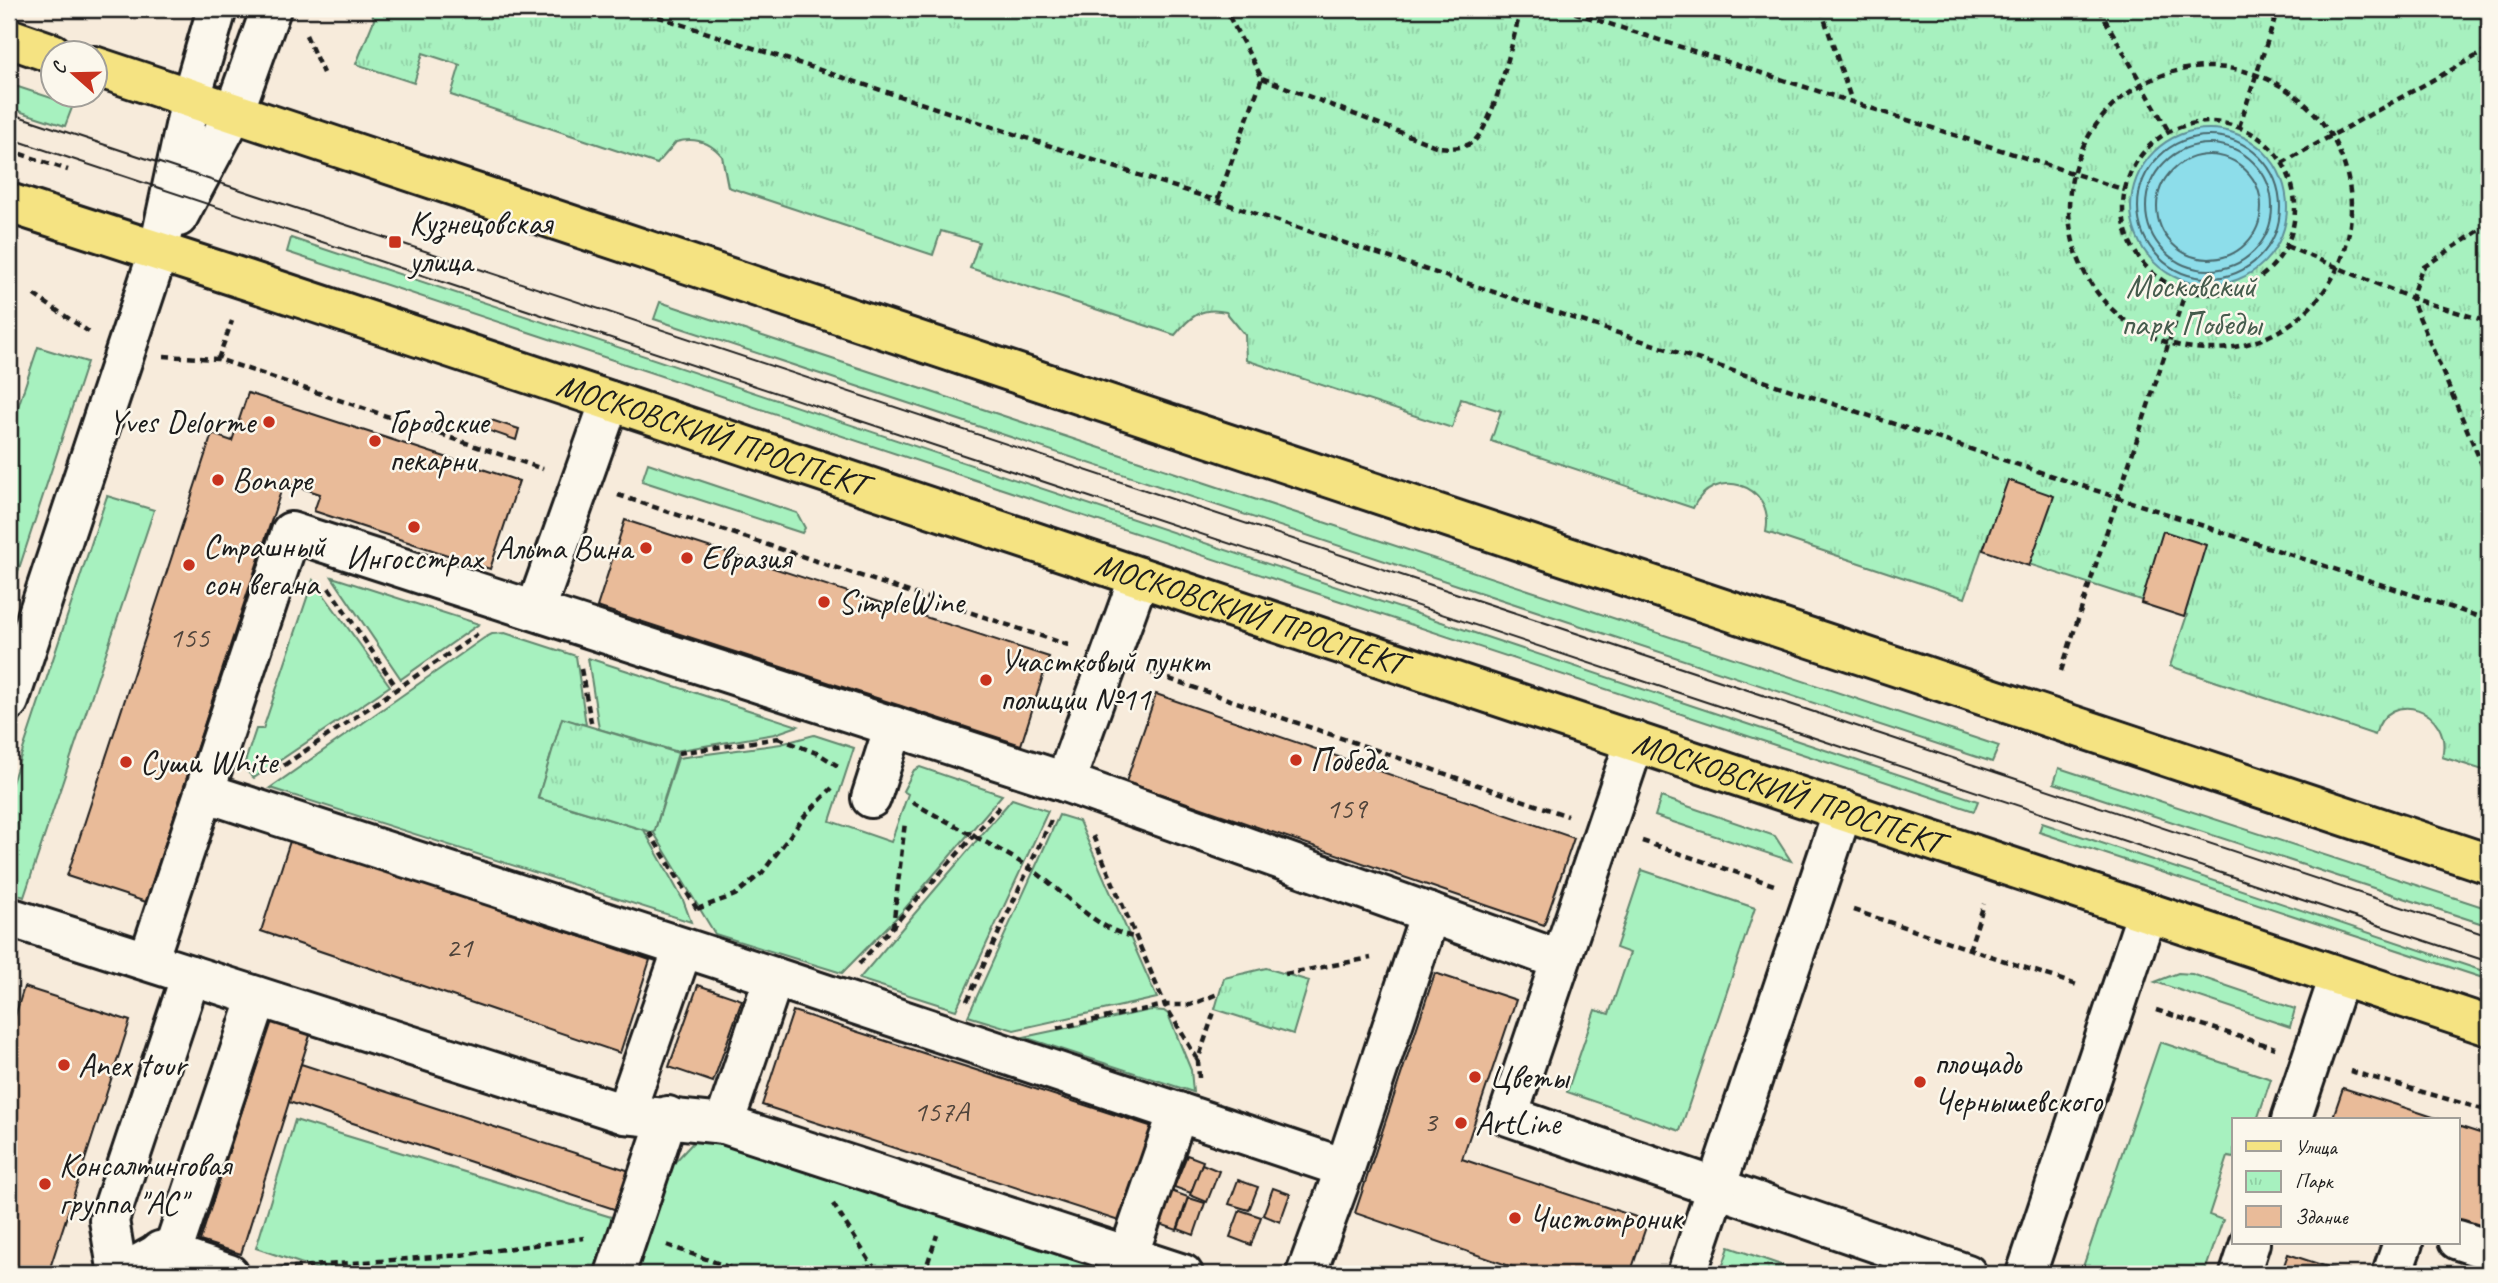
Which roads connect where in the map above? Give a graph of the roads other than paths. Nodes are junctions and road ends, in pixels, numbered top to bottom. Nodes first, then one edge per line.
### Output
1 (217, 9) edge
2 (286, 17) edge
3 (9, 38) edge
4 (38, 47) edge
5 (108, 71) edge
6 (191, 98) junction
7 (234, 112) junction
8 (9, 203) edge
9 (158, 253) junction
10 (610, 401) junction
11 (1139, 577) junction
12 (529, 607) junction
13 (9, 701) edge
14 (894, 726) junction
15 (1635, 741) junction
16 (1059, 780) junction
17 (864, 784) road end
18 (219, 797) junction
19 (1843, 810) junction
20 (2489, 864) edge
21 (2147, 912) junction
22 (1430, 913) junction
23 (9, 917) edge
24 (697, 952) junction
25 (1560, 960) junction
26 (148, 961) junction
27 (191, 975) junction
28 (774, 977) junction
29 (2339, 977) junction
30 (258, 996) junction
31 (2489, 1026) edge
32 (625, 1114) junction
33 (667, 1116) junction
34 (1190, 1116) junction
35 (2292, 1118) edge
36 (724, 1124) junction
37 (1345, 1168) junction
38 (1715, 1190) junction
39 (2460, 1241) edge
40 (2250, 1244) edge
41 (2403, 1244) edge
42 (2489, 1250) edge
43 (160, 1251) junction
44 (1128, 1256) junction
45 (226, 1273) edge
46 (119, 1274) edge
47 (615, 1274) edge
48 (1183, 1274) edge
49 (1306, 1274) edge
50 (1687, 1274) edge
51 (1967, 1274) edge
52 (2026, 1274) edge
53 (2240, 1274) edge
54 (2392, 1274) edge

1 - 6 street
2 - 7 street
3 - 4 main road
5 - 6 main road
6 - 7 main road
6 - 9 street
7 - 9 street
7 - 20 main road
8 - 9 main road, МОСКОВСКИЙ ПРОСПЕКТ
9 - 10 main road, МОСКОВСКИЙ ПРОСПЕКТ
9 - 13 street
10 - 11 main road, МОСКОВСКИЙ ПРОСПЕКТ
10 - 12 street
11 - 15 main road, МОСКОВСКИЙ ПРОСПЕКТ
11 - 16 street
12 - 14 street
12 - 18 street
14 - 16 street
14 - 17 street
15 - 19 main road, МОСКОВСКИЙ ПРОСПЕКТ
15 - 25 street
16 - 22 street
18 - 24 street
18 - 26 street
19 - 21 main road, МОСКОВСКИЙ ПРОСПЕКТ
19 - 38 street
21 - 29 main road, МОСКОВСКИЙ ПРОСПЕКТ
21 - 52 street
22 - 25 street
22 - 37 street
23 - 26 street
24 - 28 street
24 - 32 street
25 - 38 street
26 - 27 street
27 - 30 street
27 - 46 street
28 - 34 street
28 - 36 street
29 - 31 main road, МОСКОВСКИЙ ПРОСПЕКТ
29 - 35 street
30 - 32 street
30 - 43 street
32 - 33 street
33 - 36 street
33 - 47 street
34 - 37 street
34 - 44 street
36 - 44 street
37 - 49 street
38 - 50 street
38 - 51 street
39 - 42 street
40 - 53 street
41 - 54 street
43 - 45 street
43 - 46 street
44 - 48 street

